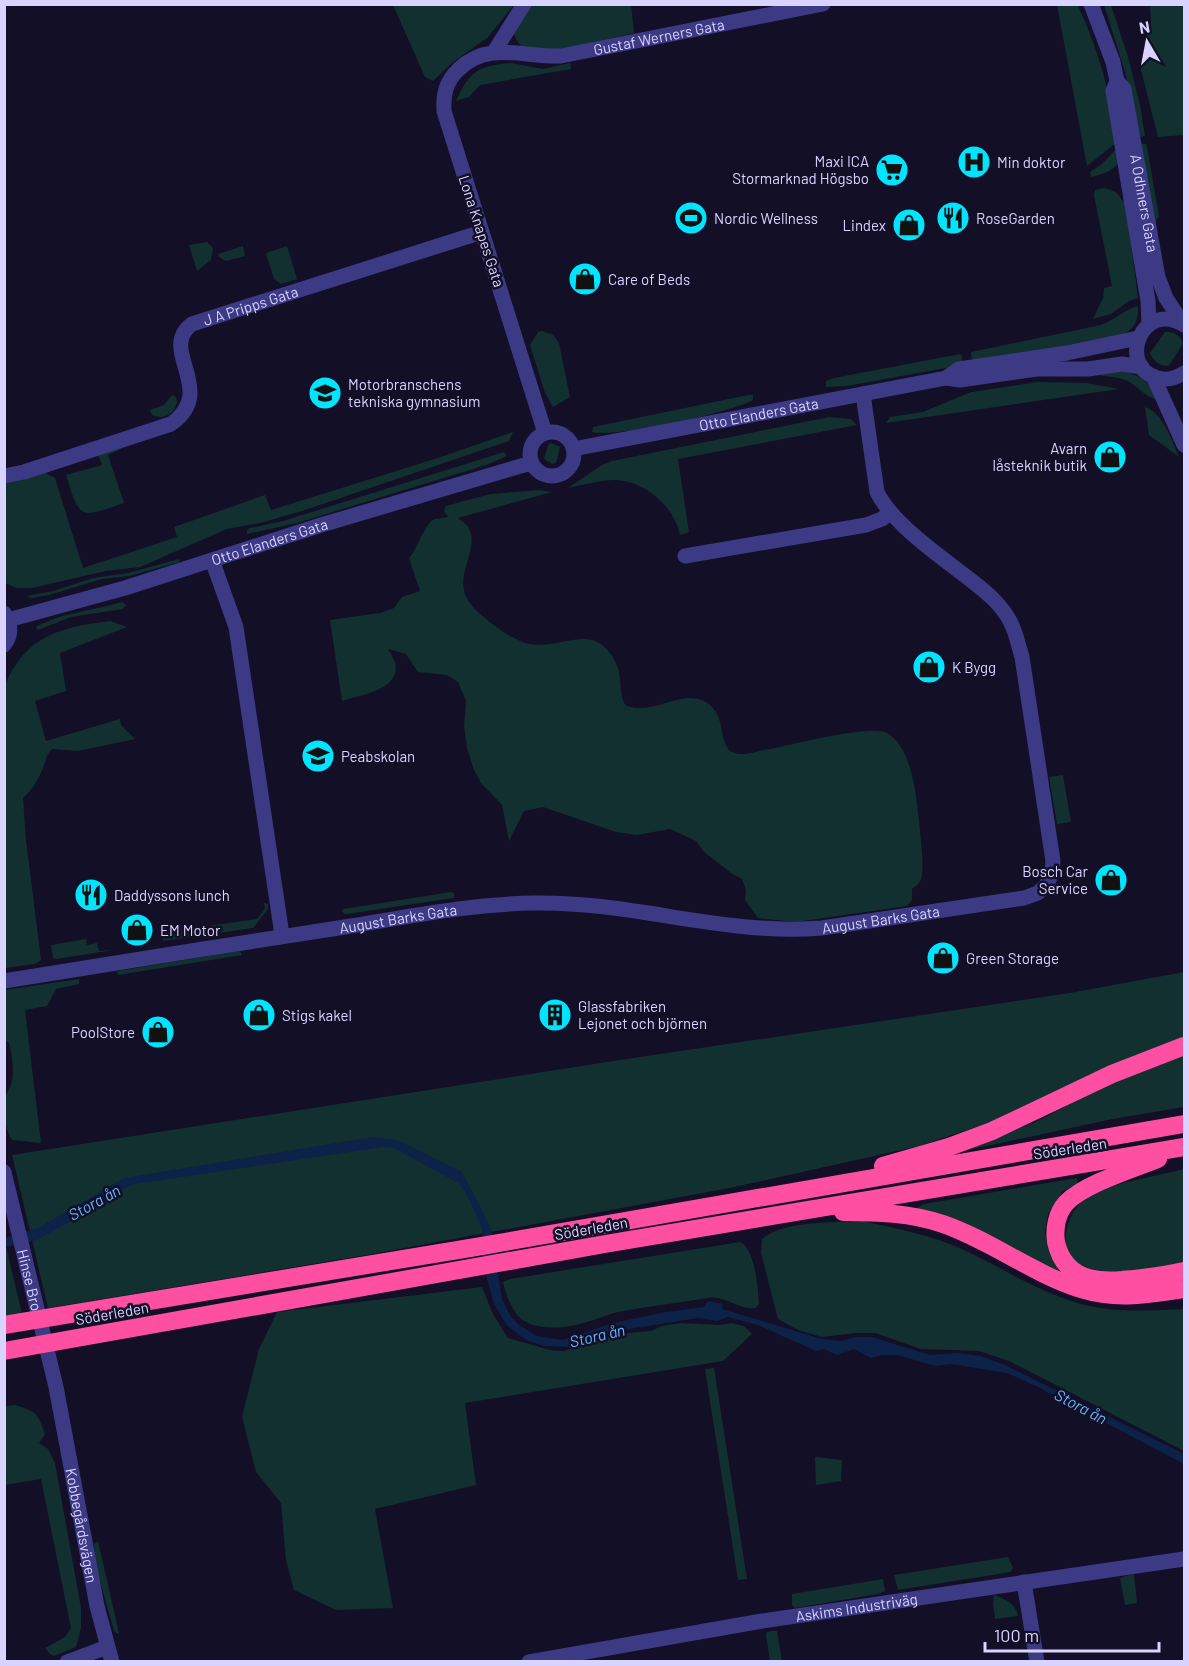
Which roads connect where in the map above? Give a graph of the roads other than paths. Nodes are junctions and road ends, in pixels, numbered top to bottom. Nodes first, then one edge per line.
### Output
1 (524, 4) edge
2 (823, 4) edge
3 (1091, 4) edge
4 (494, 52) junction
5 (1117, 81) junction
6 (482, 232) junction
7 (1149, 324) junction
8 (1184, 324) edge
9 (1138, 338) junction
10 (1148, 372) junction
11 (1185, 373) edge
12 (946, 378) junction
13 (862, 394) junction
14 (545, 433) junction
15 (1185, 445) edge
16 (573, 449) junction
17 (531, 463) junction
18 (4, 476) edge
19 (890, 512) junction
20 (686, 556) dead end
21 (212, 560) junction
22 (6, 616) edge
23 (4, 645) edge
24 (282, 935) junction
25 (4, 981) edge
26 (1185, 1046) edge
27 (1185, 1124) edge
28 (1185, 1148) edge
29 (4, 1172) edge
30 (791, 1191) junction
31 (790, 1213) junction
32 (1185, 1271) edge
33 (1185, 1289) edge
34 (4, 1325) edge
35 (4, 1351) edge
36 (56, 1387) joint
37 (1185, 1559) edge
38 (1024, 1582) junction
39 (107, 1647) junction
40 (68, 1662) edge
41 (112, 1662) edge
42 (529, 1662) edge
43 (1037, 1662) edge

1 - 4 street
2 - 4 street, Gustaf Werners Gata
3 - 5 street, A Odhners Gata
4 - 6 street, Lona Knapes Gata
5 - 7 street, A Odhners Gata
5 - 8 street, A Odhners Gata
6 - 14 street, Lona Knapes Gata
6 - 18 street, J A Pripps Gata
7 - 8 street
7 - 9 street
9 - 10 street
9 - 12 street, Otto Elanders Gata
10 - 11 street, Otto Elanders Gata
10 - 12 street, Otto Elanders Gata
10 - 15 street
12 - 13 street, Otto Elanders Gata
13 - 16 street, Otto Elanders Gata
13 - 19 street, August Barks Gata
14 - 16 street
14 - 17 street
16 - 17 street
17 - 21 street, Otto Elanders Gata
19 - 20 street
19 - 24 street, August Barks Gata
21 - 22 street, Otto Elanders Gata
21 - 24 street
22 - 23 street
24 - 25 street, August Barks Gata
26 - 30 highway
27 - 30 highway, Söderleden
28 - 31 highway, Söderleden
28 - 32 highway
29 - 36 street, Hinse Bro
30 - 34 highway, Söderleden
31 - 33 highway
31 - 35 highway, Söderleden
36 - 39 street, Kobbegårdsvägen
37 - 38 street, Askims Industriväg
38 - 42 street, Askims Industriväg
38 - 43 street
39 - 40 street
39 - 41 street, Kobbegårdsvägen

